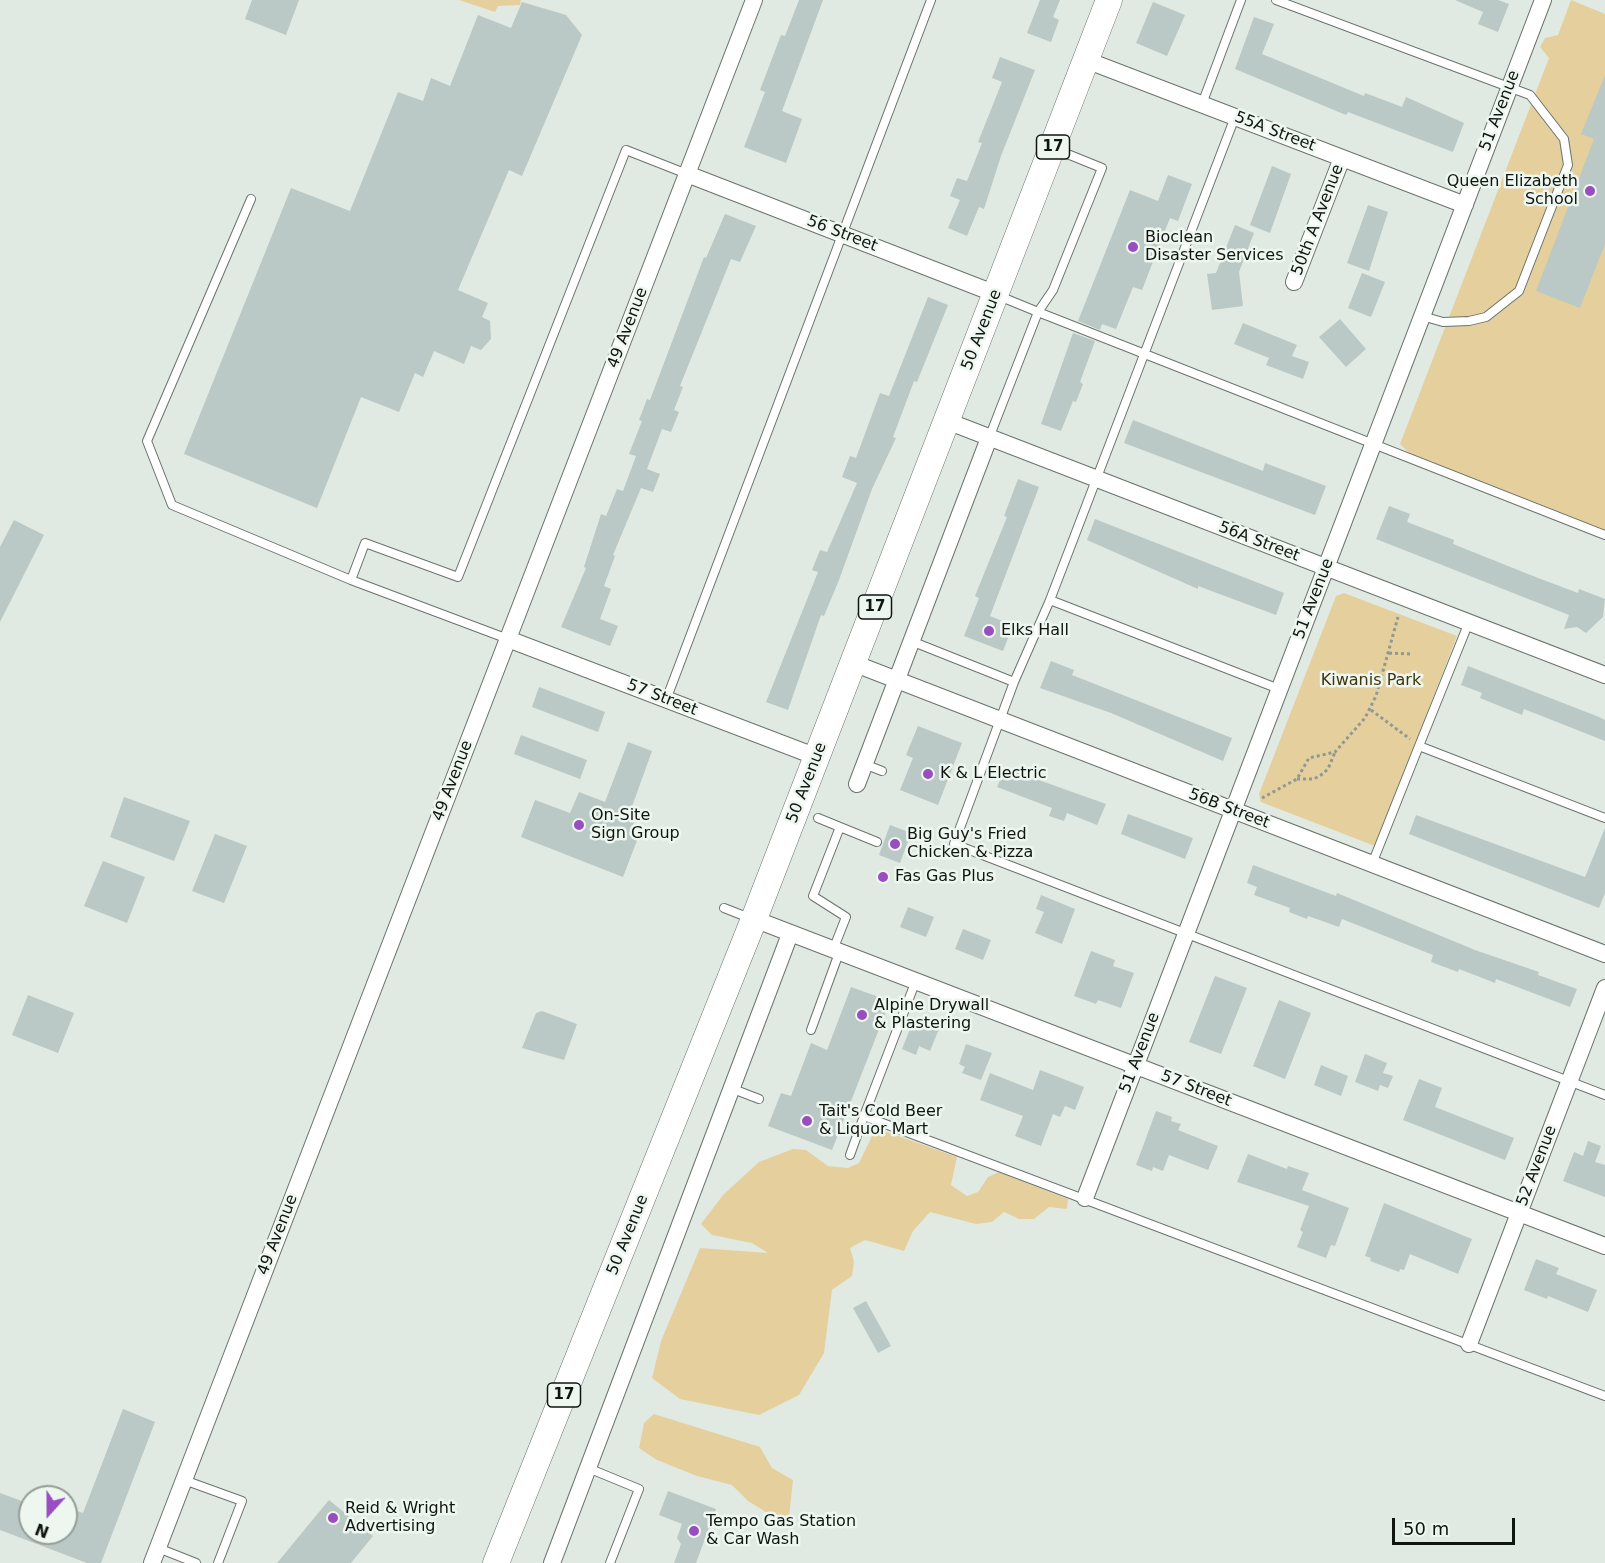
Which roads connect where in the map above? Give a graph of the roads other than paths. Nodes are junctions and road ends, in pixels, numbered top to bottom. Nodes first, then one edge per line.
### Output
1 (754, 0) edge
2 (932, 0) edge
3 (1109, 0) edge
4 (1241, 0) edge
5 (1276, 0) edge
6 (1543, 0) edge
7 (1086, 60) junction
8 (1509, 87) junction
9 (1202, 104) junction
10 (1235, 117) junction
11 (1052, 148) junction
12 (1342, 158) junction
13 (687, 174) junction
14 (251, 199) dead end
15 (1465, 205) junction
16 (842, 234) junction
17 (1294, 282) dead end
18 (996, 294) junction
19 (1038, 312) junction
20 (1422, 316) junction
21 (1144, 356) junction
22 (947, 422) junction
23 (989, 438) junction
24 (1373, 445) junction
25 (1097, 479) junction
26 (1605, 536) edge
27 (1326, 567) junction
28 (351, 580) junction
29 (1050, 600) junction
30 (1468, 622) junction
31 (508, 639) junction
32 (911, 641) junction
33 (853, 663) junction
34 (1605, 675) edge
35 (895, 680) junction
36 (1014, 682) junction
37 (1280, 689) junction
38 (666, 700) junction
39 (1001, 721) junction
40 (1419, 746) junction
41 (817, 757) junction
42 (864, 764) junction
43 (882, 771) dead end
44 (857, 784) dead end
45 (1233, 810) junction
46 (1605, 818) edge
47 (818, 819) dead end
48 (840, 827) junction
49 (877, 842) dead end
50 (1372, 864) junction
51 (724, 908) dead end
52 (754, 920) junction
53 (790, 934) junction
54 (1186, 934) junction
55 (836, 952) junction
56 (1605, 954) edge
57 (915, 982) junction
58 (1605, 988) edge
59 (811, 1030) dead end
60 (1136, 1066) junction
61 (1569, 1081) junction
62 (733, 1089) junction
63 (1605, 1095) edge
64 (759, 1099) dead end
65 (864, 1116) junction
66 (850, 1155) dead end
67 (1085, 1198) junction
68 (1518, 1214) junction
69 (1605, 1246) edge
70 (1469, 1344) junction
71 (1605, 1396) edge
72 (588, 1468) junction
73 (184, 1480) junction
74 (155, 1556) edge
75 (196, 1563) edge
76 (218, 1563) edge
77 (496, 1563) edge
78 (552, 1563) edge
79 (610, 1563) edge

1 - 13 street, 49 Avenue
2 - 16 lane
3 - 7 main road, 50 Avenue / 17
4 - 9 lane
5 - 8 lane
6 - 8 street, 51 Avenue
7 - 9 street, 55A Street
7 - 11 main road, 50 Avenue / 17
8 - 15 street, 51 Avenue
8 - 20 lane
9 - 10 street, 55A Street
10 - 12 street, 55A Street
10 - 21 lane
11 - 18 main road, 50 Avenue / 17
11 - 19 lane
12 - 15 street, 55A Street
12 - 17 street, 50th A Avenue
13 - 16 street, 56 Street
13 - 28 lane
13 - 31 street, 49 Avenue
14 - 28 lane
15 - 20 street, 51 Avenue
16 - 18 street, 56 Street
16 - 38 lane
18 - 19 lane
18 - 22 main road, 50 Avenue / 17
19 - 21 lane
19 - 23 lane
20 - 24 street, 51 Avenue
21 - 24 lane
21 - 25 lane
22 - 23 street, 56A Street
22 - 33 main road, 50 Avenue / 17
23 - 25 street, 56A Street
23 - 32 street
24 - 26 lane
24 - 27 street, 51 Avenue
25 - 27 street, 56A Street
25 - 29 lane
27 - 30 street, 56A Street
27 - 37 street, 51 Avenue
28 - 31 lane
29 - 36 lane
29 - 37 lane
30 - 34 street, 56A Street
30 - 40 lane
31 - 38 street, 57 Street
31 - 73 street, 49 Avenue
32 - 35 street
32 - 36 lane
33 - 35 street, 56B Street
33 - 41 main road, 50 Avenue / 17
35 - 39 street, 56B Street
35 - 42 street
36 - 39 lane
37 - 45 street, 51 Avenue
38 - 41 street, 57 Street
39 - 45 street, 56B Street
39 - 54 lane
40 - 46 lane
40 - 50 lane
41 - 52 main road, 50 Avenue / 17
42 - 43 lane
42 - 44 street
45 - 50 street, 56B Street
45 - 54 street, 51 Avenue
47 - 48 lane
48 - 49 lane
48 - 55 lane
50 - 56 street, 56B Street
51 - 52 lane
52 - 53 street, 57 Street
52 - 77 main road, 50 Avenue / 17
53 - 55 street, 57 Street
53 - 62 street
54 - 60 street, 51 Avenue
54 - 61 lane
55 - 57 street, 57 Street
55 - 59 lane
57 - 60 street, 57 Street
57 - 65 lane
58 - 61 street, 52 Avenue
60 - 67 street, 51 Avenue
60 - 68 street, 57 Street
61 - 63 lane
61 - 68 street, 52 Avenue
62 - 64 lane
62 - 72 street
65 - 66 lane
65 - 67 lane
67 - 70 lane
68 - 69 street, 57 Street
68 - 70 street, 52 Avenue
70 - 71 lane
72 - 78 street
72 - 79 lane
73 - 74 street, 49 Avenue
73 - 76 lane
74 - 75 lane

